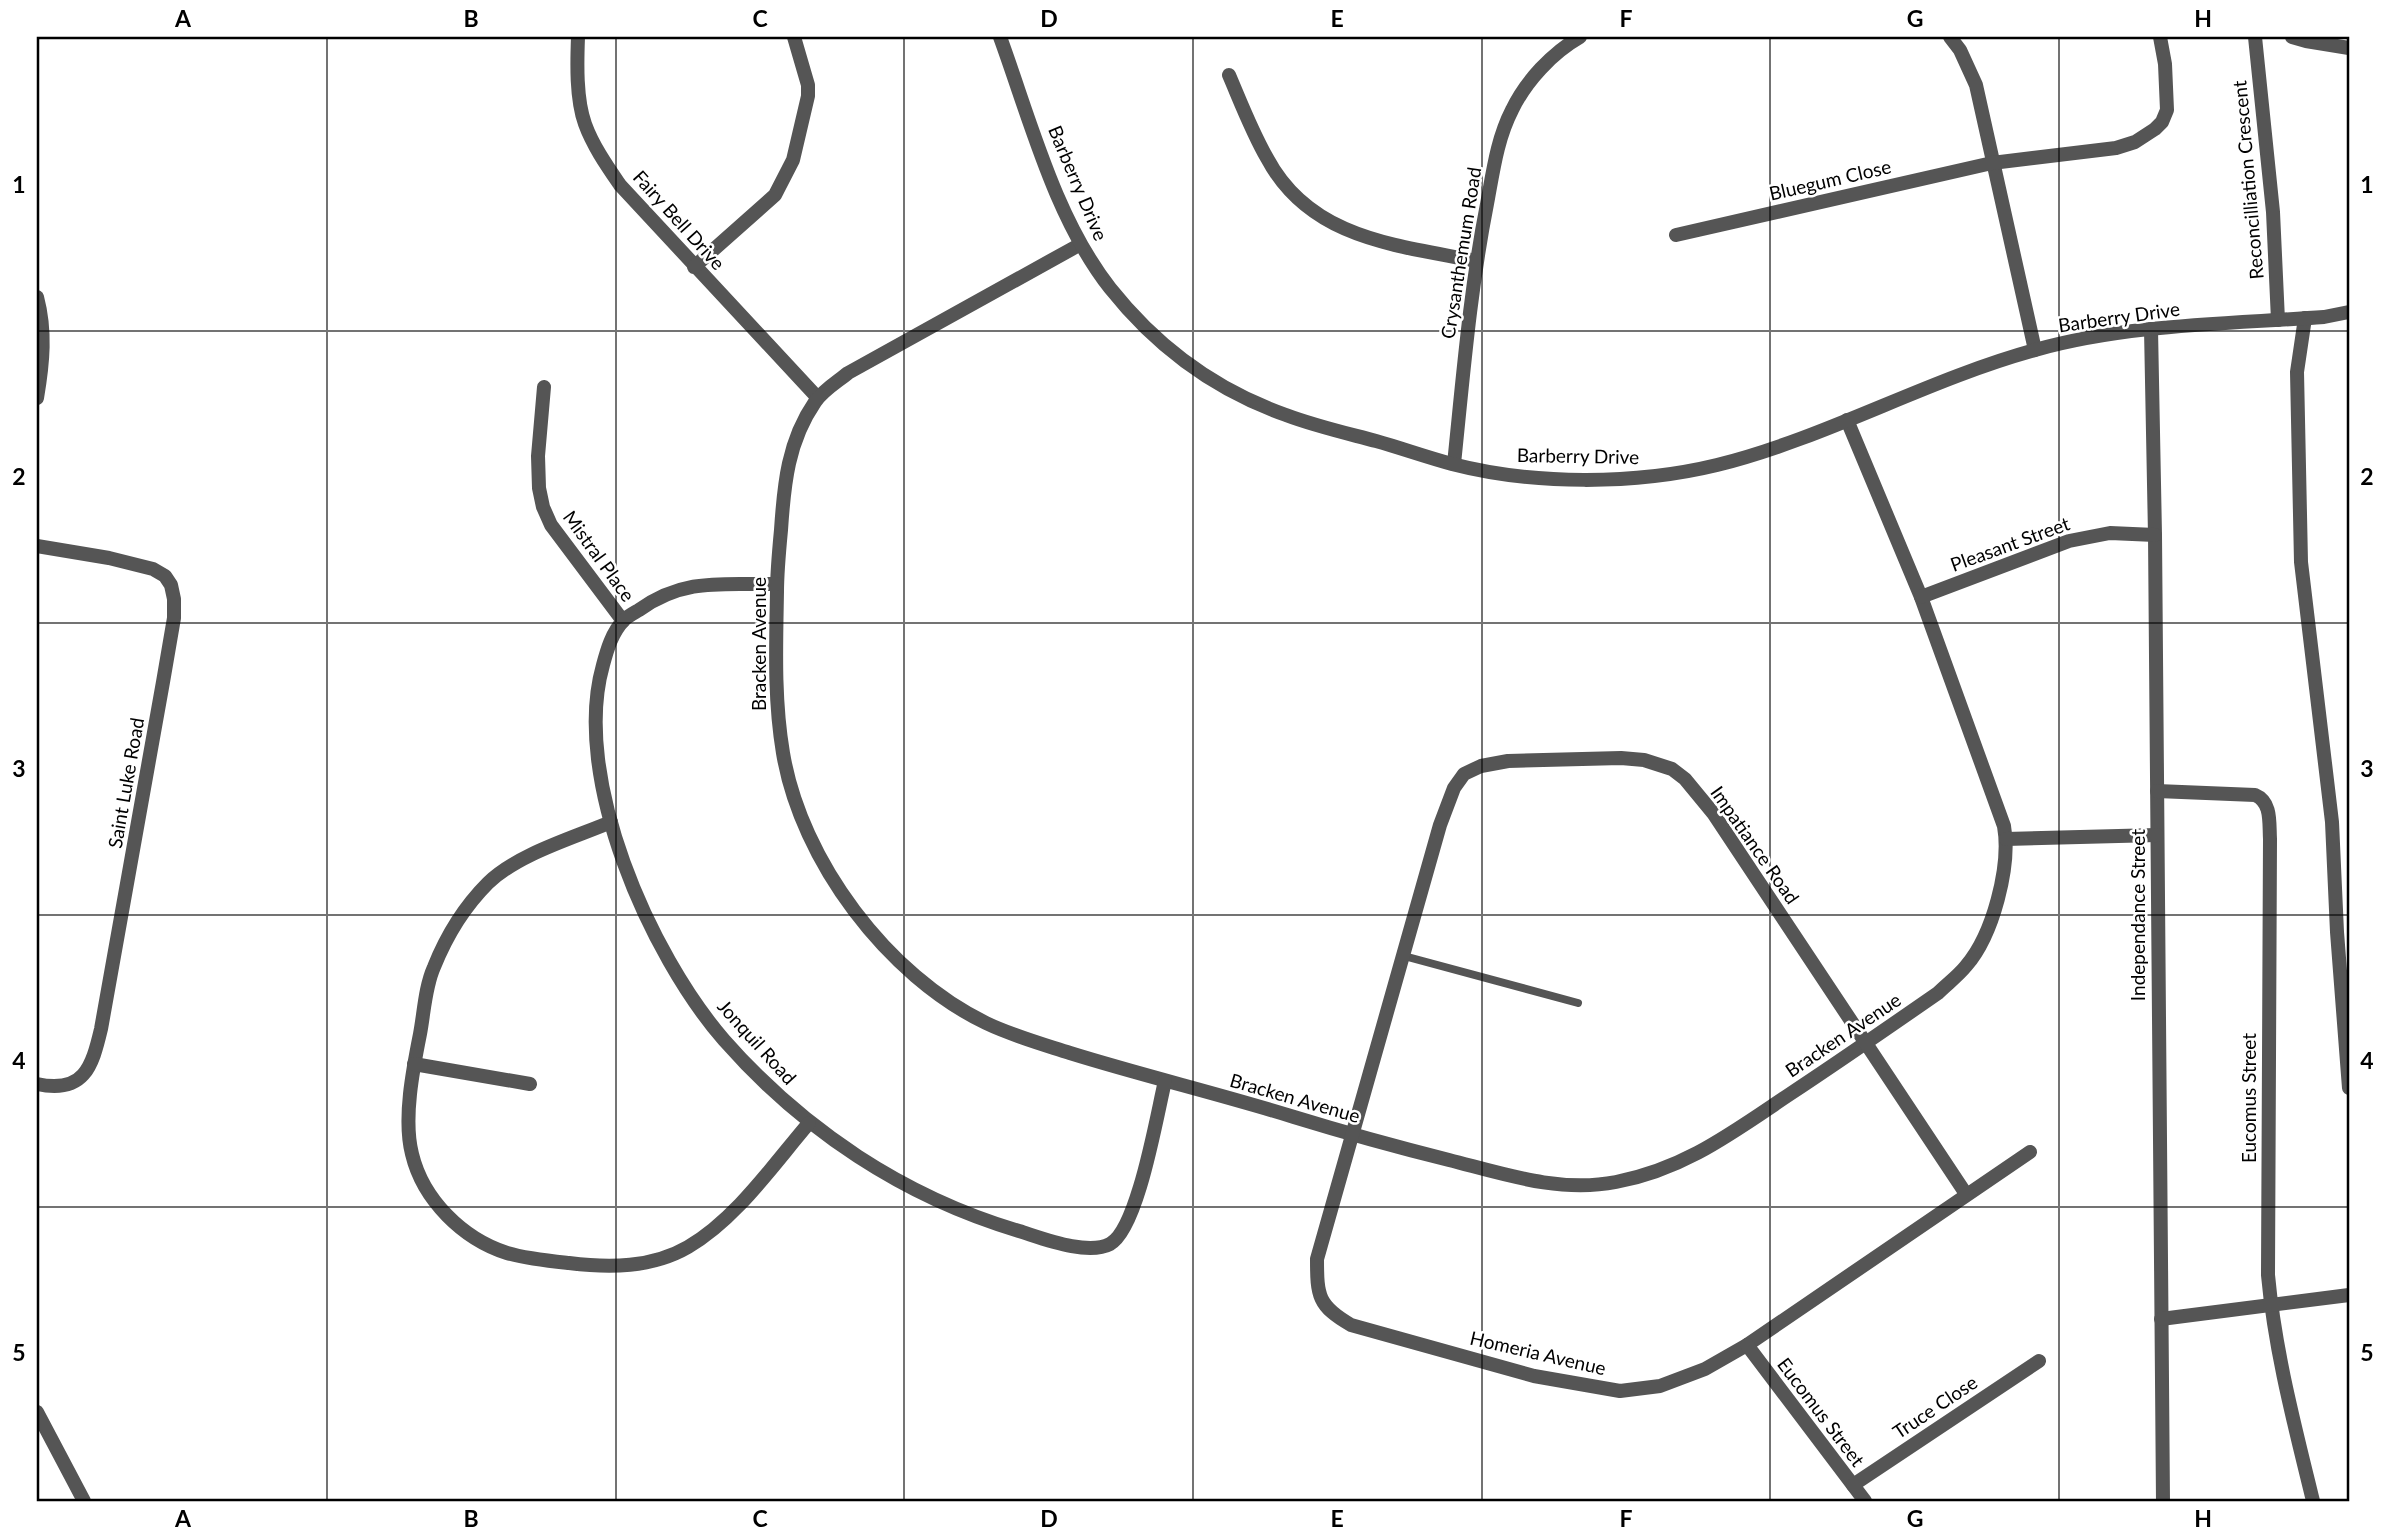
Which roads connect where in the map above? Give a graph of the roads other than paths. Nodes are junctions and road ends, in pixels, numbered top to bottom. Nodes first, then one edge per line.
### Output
1 (578, 37) edge
2 (794, 37) edge
3 (1000, 37) edge
4 (1580, 37) edge
5 (1950, 37) edge
6 (2160, 37) edge
7 (2255, 37) edge
8 (2292, 37) edge
9 (2341, 44) edge
10 (1228, 75) dead end
11 (1992, 163) junction
12 (1676, 235) dead end
13 (1079, 245) junction
14 (1476, 261) junction
15 (694, 267) junction
16 (37, 297) edge
17 (2349, 312) edge
18 (2305, 318) junction
19 (2278, 320) junction
20 (2151, 329) junction
21 (2035, 350) junction
22 (544, 387) dead end
23 (817, 397) junction
24 (37, 398) edge
25 (1847, 420) junction
26 (1454, 464) junction
27 (2155, 535) junction
28 (37, 546) edge
29 (777, 584) junction
30 (1921, 597) junction
31 (623, 621) junction
32 (2157, 791) junction
33 (611, 822) junction
34 (2157, 835) junction
35 (2006, 839) junction
36 (1404, 956) junction
37 (1578, 1003) dead end
38 (1866, 1043) junction
39 (2348, 1058) edge
40 (414, 1064) junction
41 (1165, 1081) junction
42 (37, 1084) edge
43 (530, 1084) dead end
44 (2349, 1088) edge
45 (809, 1123) junction
46 (1353, 1135) junction
47 (2029, 1152) dead end
48 (1966, 1194) junction
49 (2349, 1295) edge
50 (2271, 1304) junction
51 (2161, 1319) junction
52 (1747, 1345) junction
53 (2039, 1361) dead end
54 (37, 1412) edge
55 (1853, 1485) junction
56 (85, 1501) edge
57 (1865, 1501) edge
58 (2163, 1501) edge
59 (2313, 1501) edge

1 - 15 street, Fairy Bell Drive
2 - 15 street
3 - 13 street, Barberry Drive
4 - 14 street, Crysanthemum Road
5 - 11 street
6 - 11 street, Bluegum Close
7 - 19 street, Reconcilliation Crescent
8 - 9 street
10 - 14 street
11 - 12 street, Bluegum Close
11 - 21 street
13 - 23 street, Bracken Avenue
13 - 26 street, Barberry Drive
14 - 26 street, Crysanthemum Road
15 - 23 street, Fairy Bell Drive
16 - 24 street
17 - 18 street, Barberry Drive
18 - 19 street, Barberry Drive
18 - 39 street
19 - 20 street, Barberry Drive
20 - 21 street, Barberry Drive
20 - 27 street, Independance Street
21 - 25 street, Barberry Drive
22 - 31 street, Mistral Place
23 - 29 street, Bracken Avenue
25 - 26 street, Barberry Drive
25 - 30 street, Bracken Avenue
27 - 30 street, Pleasant Street
27 - 32 street, Independance Street
28 - 42 street, Saint Luke Road
29 - 31 street, Jonquil Road
29 - 41 street, Bracken Avenue
30 - 35 street, Bracken Avenue
31 - 33 street, Jonquil Road
32 - 34 street, Independance Street
32 - 50 street, Eucomus Street
33 - 40 street
33 - 45 street, Jonquil Road
34 - 35 street
34 - 51 street, Independance Street
35 - 38 street, Bracken Avenue
36 - 37 lane
36 - 38 street, Impatiance Road
36 - 46 street, Impatiance Road
38 - 46 street, Bracken Avenue
38 - 48 street, Impatiance Road
39 - 44 street
40 - 43 street
40 - 45 street
41 - 45 street, Jonquil Road
41 - 46 street, Bracken Avenue
46 - 52 street, Homeria Avenue
47 - 48 street, Homeria Avenue
48 - 52 street, Homeria Avenue
49 - 50 street
50 - 51 street
50 - 59 street, Eucomus Street
51 - 58 street, Independance Street
52 - 55 street, Eucomus Street
53 - 55 street, Truce Close
54 - 56 street
55 - 57 street, Eucomus Street

